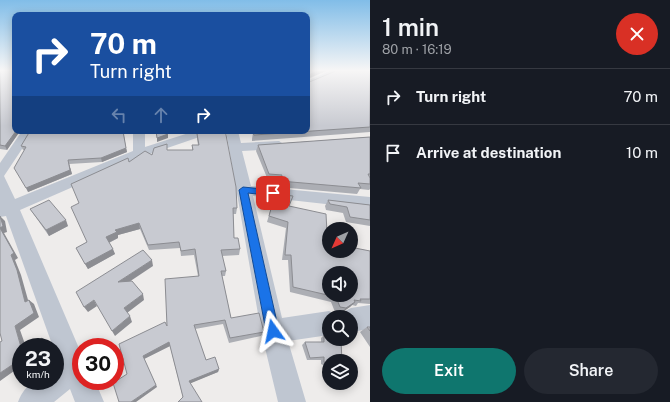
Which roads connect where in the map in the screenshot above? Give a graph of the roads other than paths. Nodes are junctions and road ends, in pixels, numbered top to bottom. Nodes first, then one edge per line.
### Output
1 (26, 134) edge
2 (139, 134) edge
3 (198, 134) edge
4 (235, 139) edge
5 (293, 144) edge
6 (139, 153) junction
7 (0, 174) edge
8 (0, 180) edge
9 (243, 190) junction
10 (370, 203) edge
11 (5, 209) edge
12 (370, 317) edge
13 (358, 319) edge
14 (322, 324) edge
15 (273, 331) junction
16 (72, 363) edge
17 (72, 370) edge
18 (84, 390) edge
19 (32, 402) edge
20 (90, 402) edge
21 (292, 402) edge

1 - 7 street
2 - 6 street
3 - 6 street
4 - 5 street
4 - 9 street
6 - 11 street
8 - 11 street
9 - 10 street
9 - 15 street
11 - 16 street
12 - 13 street
14 - 15 street
15 - 21 street
17 - 19 street
18 - 20 street

